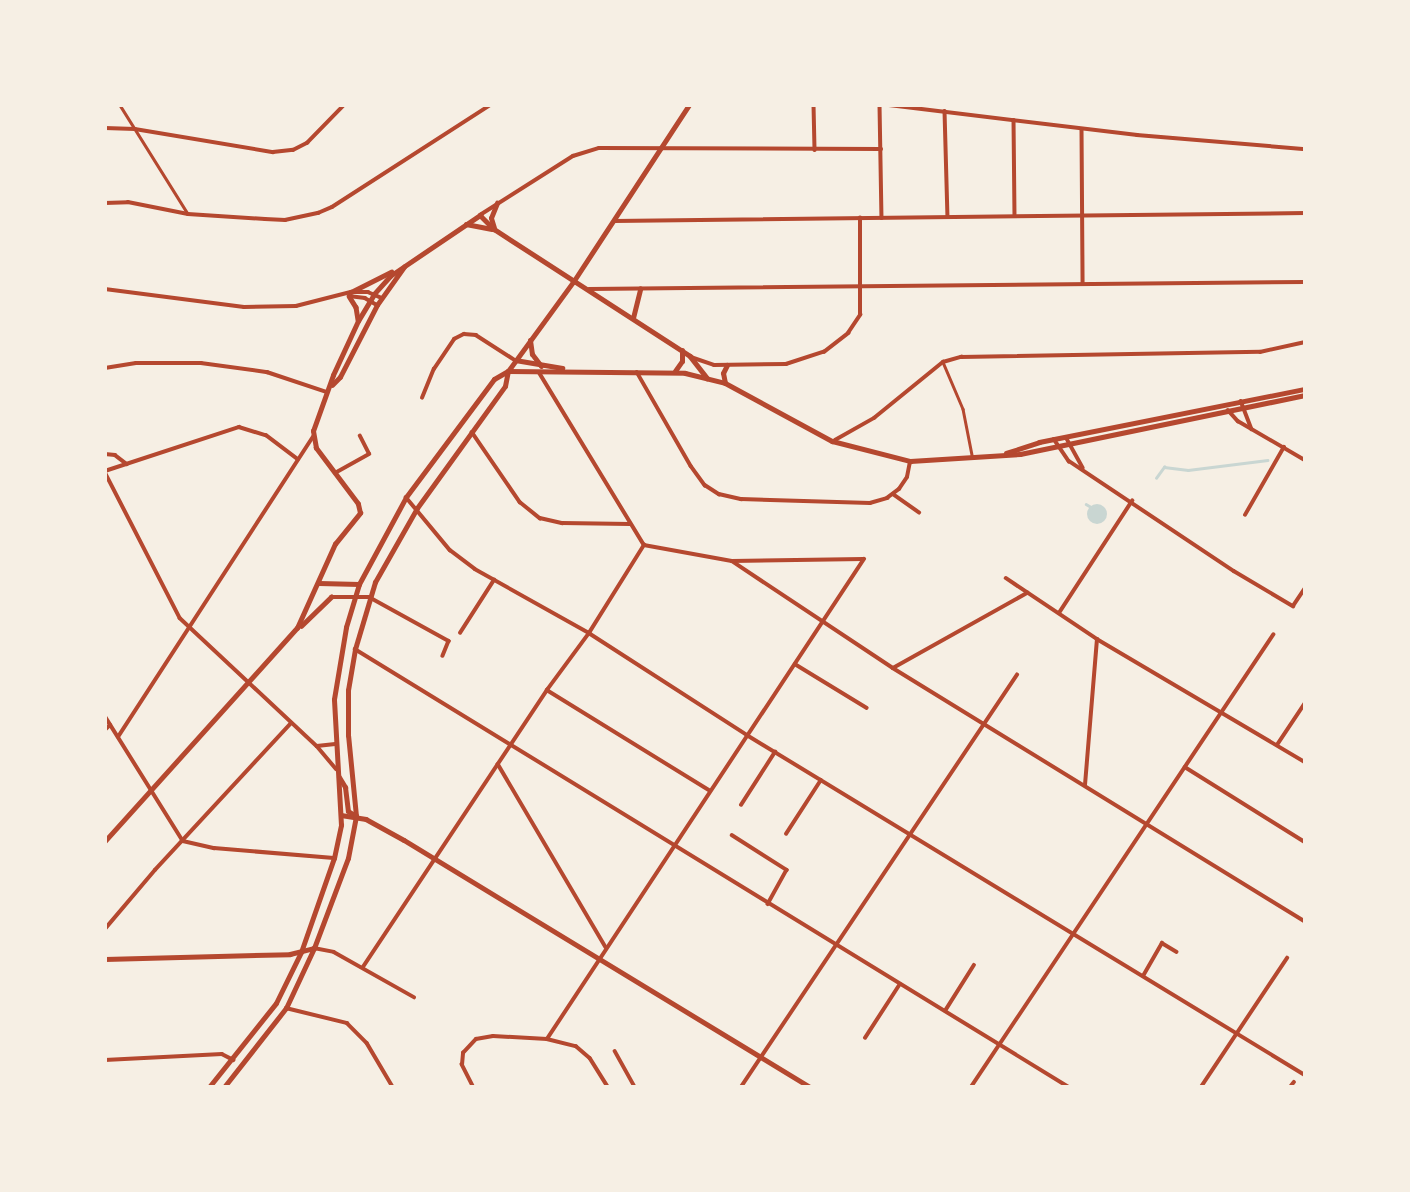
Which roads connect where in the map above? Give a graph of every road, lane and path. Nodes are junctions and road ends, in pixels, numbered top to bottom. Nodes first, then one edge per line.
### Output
1 (120, 105) edge
2 (344, 105) edge
3 (490, 105) edge
4 (814, 105) edge
5 (880, 105) edge
6 (889, 105) edge
7 (686, 106) edge
8 (945, 111) junction
9 (1014, 120) junction
10 (105, 128) edge
11 (1082, 128) junction
12 (135, 129) junction
13 (881, 149) junction
14 (1305, 149) edge
15 (657, 150) junction
16 (815, 150) junction
17 (105, 203) edge
18 (497, 203) junction
19 (1305, 213) edge
20 (188, 214) junction
21 (480, 215) junction
22 (1082, 215) junction
23 (1015, 216) junction
24 (948, 217) junction
25 (860, 218) junction
26 (882, 218) junction
27 (614, 221) junction
28 (465, 224) junction
29 (494, 229) junction
30 (405, 267) junction
31 (573, 282) junction
32 (1305, 282) edge
33 (1083, 284) junction
34 (861, 286) junction
35 (105, 289) edge
36 (587, 289) junction
37 (640, 289) junction
38 (348, 294) junction
39 (374, 294) junction
40 (382, 298) junction
41 (369, 300) junction
42 (377, 306) junction
43 (633, 318) junction
44 (358, 321) junction
45 (530, 340) junction
46 (1305, 342) edge
47 (682, 350) junction
48 (690, 356) junction
49 (515, 360) junction
50 (943, 362) junction
51 (727, 365) junction
52 (105, 368) edge
53 (540, 369) junction
54 (508, 371) junction
55 (636, 371) junction
56 (674, 371) junction
57 (707, 378) junction
58 (726, 383) junction
59 (332, 385) junction
60 (1305, 389) edge
61 (329, 392) junction
62 (1305, 395) edge
63 (422, 398) dead end
64 (1241, 401) junction
65 (1226, 404) junction
66 (1244, 409) junction
67 (1228, 412) junction
68 (1253, 431) junction
69 (472, 432) junction
70 (360, 436) dead end
71 (313, 437) junction
72 (1066, 437) junction
73 (1054, 439) junction
74 (832, 441) junction
75 (1069, 445) junction
76 (1058, 447) junction
77 (1284, 447) junction
78 (105, 454) edge
79 (1003, 454) junction
80 (298, 459) junction
81 (972, 459) junction
82 (1305, 460) edge
83 (911, 461) junction
84 (127, 464) junction
85 (1084, 470) junction
86 (105, 472) edge
87 (335, 473) junction
88 (893, 494) junction
89 (406, 497) junction
90 (1132, 501) junction
91 (416, 508) junction
92 (919, 512) dead end
93 (1245, 515) dead end
94 (630, 524) junction
95 (645, 545) junction
96 (732, 561) junction
97 (1006, 578) dead end
98 (494, 580) junction
99 (320, 583) junction
100 (359, 584) junction
101 (1305, 588) edge
102 (1027, 593) junction
103 (355, 595) junction
104 (369, 597) junction
105 (1059, 613) junction
106 (822, 623) junction
107 (189, 628) junction
108 (297, 628) junction
109 (460, 633) dead end
110 (589, 633) junction
111 (1273, 635) dead end
112 (1097, 639) junction
113 (355, 649) junction
114 (443, 656) dead end
115 (795, 664) junction
116 (893, 668) junction
117 (1017, 676) dead end
118 (247, 684) junction
119 (547, 690) junction
120 (1305, 703) edge
121 (867, 708) dead end
122 (1221, 713) junction
123 (105, 716) edge
124 (291, 723) junction
125 (985, 723) junction
126 (110, 725) junction
127 (105, 730) edge
128 (747, 735) junction
129 (118, 737) junction
130 (336, 744) junction
131 (1277, 745) junction
132 (317, 746) junction
133 (510, 746) junction
134 (775, 752) junction
135 (350, 758) junction
136 (1305, 762) edge
137 (498, 764) junction
138 (1185, 767) junction
139 (338, 773) junction
140 (822, 780) junction
141 (1085, 785) junction
142 (710, 790) junction
143 (150, 791) junction
144 (741, 805) dead end
145 (341, 815) junction
146 (356, 816) junction
147 (1148, 822) junction
148 (786, 834) dead end
149 (910, 834) junction
150 (732, 835) dead end
151 (105, 841) edge
152 (183, 841) junction
153 (1305, 842) edge
154 (673, 846) junction
155 (334, 858) junction
156 (435, 859) junction
157 (768, 904) junction
158 (1305, 921) edge
159 (105, 929) edge
160 (1074, 934) junction
161 (836, 946) junction
162 (606, 947) junction
163 (314, 948) junction
164 (301, 952) junction
165 (1177, 952) dead end
166 (599, 958) junction
167 (1287, 958) dead end
168 (105, 959) edge
169 (974, 965) dead end
170 (363, 967) junction
171 (1143, 976) junction
172 (900, 984) junction
173 (414, 997) dead end
174 (286, 1008) junction
175 (945, 1011) junction
176 (1237, 1033) junction
177 (865, 1038) dead end
178 (547, 1040) junction
179 (1000, 1044) junction
180 (615, 1051) dead end
181 (762, 1057) junction
182 (105, 1060) edge
183 (234, 1060) junction
184 (1305, 1075) edge
185 (1294, 1082) dead end
186 (209, 1087) edge
187 (224, 1087) edge
188 (393, 1087) edge
189 (473, 1087) edge
190 (608, 1087) edge
191 (635, 1087) edge
192 (741, 1087) edge
193 (811, 1087) edge
194 (971, 1087) edge
195 (1069, 1087) edge
196 (1201, 1087) edge
197 (1290, 1087) edge

1 - 12 street
2 - 12 street
3 - 20 street
4 - 16 street
5 - 13 street
6 - 8 street
7 - 15 main road
8 - 9 street
8 - 24 street
9 - 11 street
9 - 23 street
10 - 12 street
11 - 14 street
11 - 22 street
12 - 20 street
13 - 16 street
13 - 26 street
15 - 16 street
15 - 18 street
15 - 27 main road
17 - 20 street
18 - 21 street
18 - 29 street
19 - 22 street
21 - 28 street
21 - 29 street
22 - 23 street
22 - 33 street
23 - 24 street
24 - 26 street
25 - 26 street
25 - 27 street
25 - 34 street
27 - 31 main road
28 - 29 street
28 - 30 street
29 - 31 street
30 - 38 street
30 - 39 street
30 - 40 street
31 - 36 street
31 - 45 main road
32 - 33 street
33 - 34 street
34 - 37 street
34 - 51 street
35 - 38 street
36 - 37 street
36 - 43 street
37 - 43 street
38 - 39 street
38 - 41 street
38 - 44 street
39 - 40 street
39 - 41 street
40 - 42 street
41 - 42 street
41 - 44 street
42 - 59 street
43 - 47 street
44 - 59 street
45 - 49 main road
45 - 53 main road
46 - 50 street
47 - 48 street
47 - 56 main road
48 - 51 street
48 - 57 street
49 - 53 main road
49 - 54 main road
49 - 63 street
50 - 74 street
50 - 81 street
51 - 58 main road
52 - 61 street
53 - 54 main road
53 - 55 main road
53 - 94 street
54 - 69 main road
54 - 89 main road
55 - 56 main road
55 - 88 street
56 - 57 main road
57 - 58 main road
58 - 74 main road
59 - 61 street
60 - 64 main road
61 - 71 street
62 - 66 main road
64 - 65 main road
64 - 66 street
65 - 67 street
65 - 72 main road
66 - 67 main road
66 - 68 street
67 - 68 street
67 - 75 main road
68 - 77 street
69 - 91 main road
69 - 94 street
70 - 87 street
71 - 80 street
71 - 87 street
72 - 73 main road
72 - 75 street
73 - 76 street
73 - 79 main road
74 - 83 main road
75 - 76 main road
75 - 85 street
76 - 79 main road
76 - 85 street
77 - 82 street
77 - 93 street
78 - 84 street
79 - 81 main road
80 - 84 street
80 - 107 street
81 - 83 main road
83 - 88 street
84 - 86 street
85 - 90 street
86 - 107 street
87 - 99 street
88 - 92 street
89 - 91 street
89 - 100 main road
90 - 101 street
90 - 105 street
91 - 98 street
91 - 104 main road
94 - 95 street
95 - 96 street
95 - 110 street
96 - 106 street
96 - 106 street
97 - 102 street
98 - 109 street
98 - 110 street
99 - 100 street
99 - 108 street
100 - 103 main road
102 - 105 street
102 - 116 street
103 - 104 street
103 - 108 street
103 - 130 main road
104 - 113 main road
104 - 114 street
105 - 112 street
106 - 115 street
106 - 116 street
107 - 118 street
107 - 129 street
108 - 118 street
110 - 119 street
110 - 128 street
111 - 122 street
112 - 122 street
112 - 141 street
113 - 133 street
113 - 135 main road
115 - 121 street
115 - 128 street
116 - 125 street
117 - 125 street
118 - 124 street
118 - 143 street
119 - 133 street
119 - 142 street
120 - 131 street
122 - 131 street
122 - 138 street
123 - 126 street
124 - 132 street
124 - 152 street
125 - 141 street
125 - 149 street
126 - 127 street
126 - 129 street
128 - 134 street
128 - 142 street
129 - 143 street
130 - 132 street
130 - 135 main road
130 - 139 main road
131 - 136 street
132 - 139 street
133 - 137 street
133 - 154 street
134 - 140 street
134 - 144 street
135 - 146 main road
137 - 156 street
137 - 162 street
138 - 147 street
138 - 153 street
139 - 145 main road
139 - 146 main road
140 - 148 street
140 - 149 street
141 - 147 street
142 - 154 street
143 - 151 street
143 - 152 street
145 - 146 street
145 - 155 main road
146 - 156 street
146 - 163 main road
147 - 158 street
147 - 160 street
149 - 160 street
149 - 161 street
150 - 157 street
152 - 155 street
152 - 159 street
154 - 157 street
154 - 162 street
155 - 164 main road
156 - 166 street
156 - 170 street
157 - 161 street
160 - 171 street
160 - 179 street
161 - 172 street
161 - 181 street
162 - 166 street
163 - 164 street
163 - 170 street
163 - 174 main road
164 - 168 street
164 - 183 main road
165 - 171 street
166 - 178 street
166 - 181 street
167 - 176 street
169 - 175 street
170 - 173 street
171 - 176 street
172 - 175 street
172 - 177 street
174 - 187 main road
174 - 188 street
175 - 179 street
176 - 184 street
176 - 196 street
178 - 189 street
178 - 190 street
179 - 194 street
179 - 195 street
180 - 191 street
181 - 192 street
181 - 193 street
182 - 183 street
183 - 186 main road
185 - 197 street

